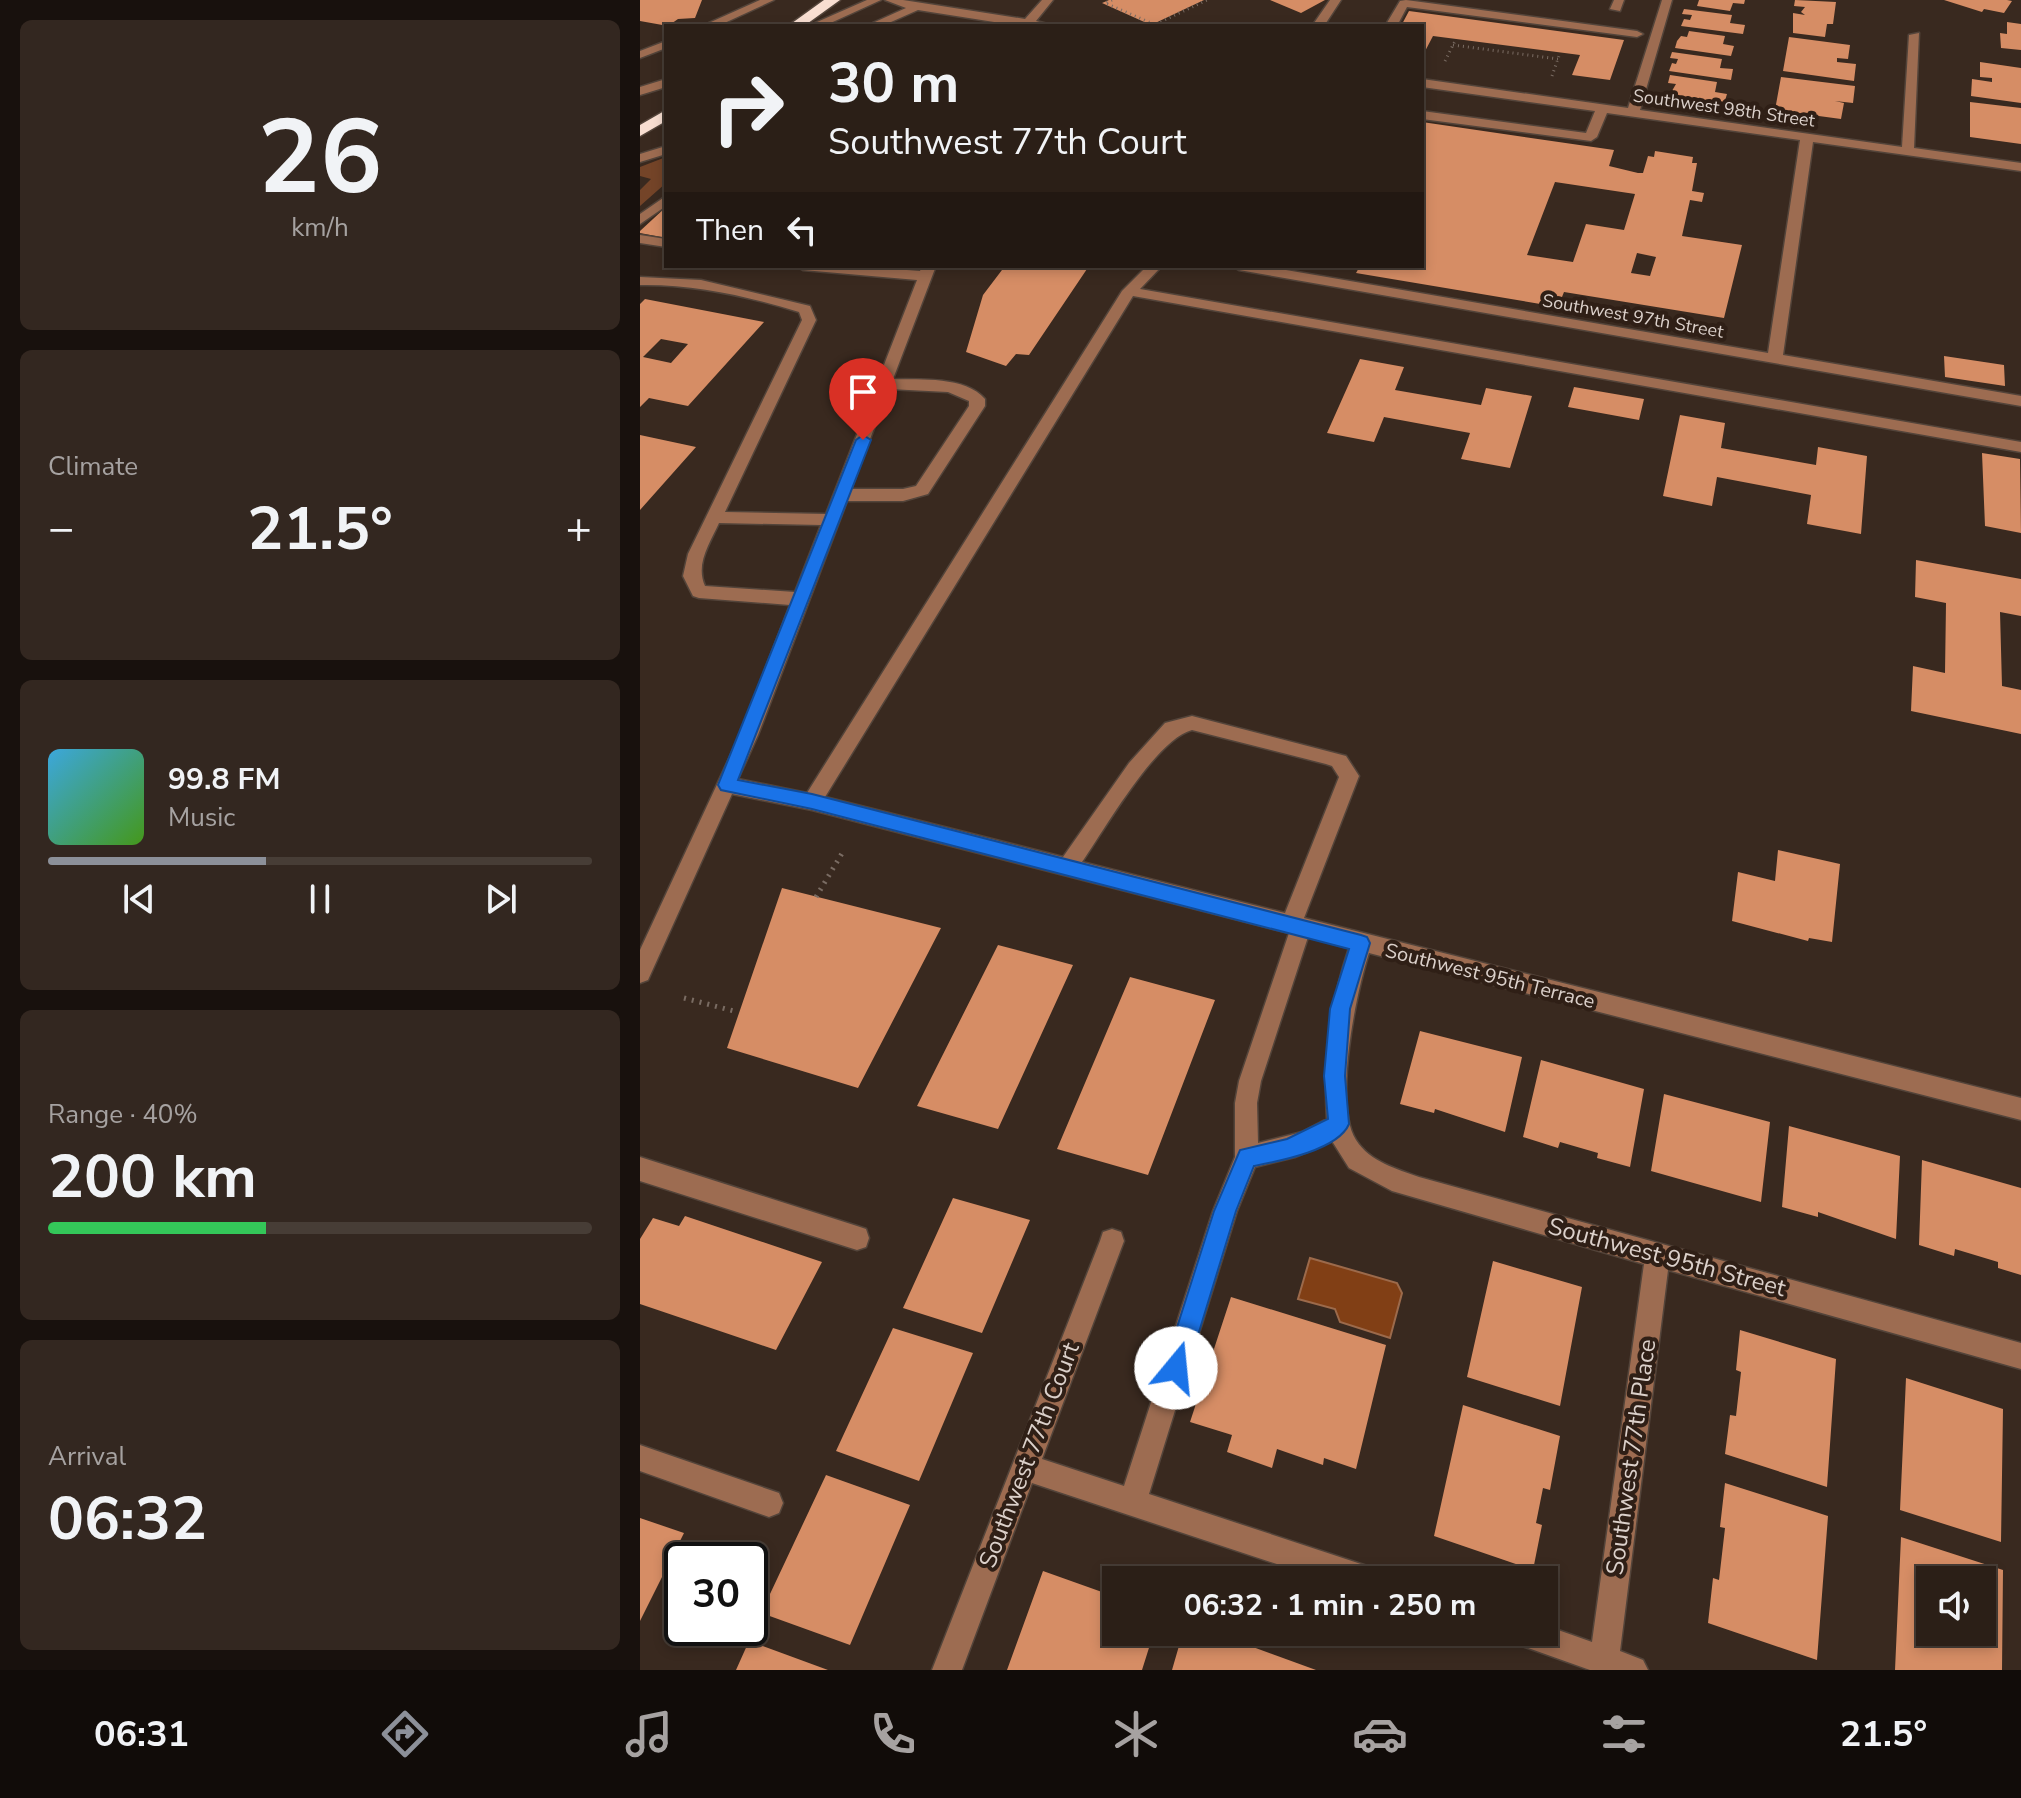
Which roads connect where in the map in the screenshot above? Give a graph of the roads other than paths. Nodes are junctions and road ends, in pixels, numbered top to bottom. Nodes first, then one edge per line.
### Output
1 (769, 0) edge
2 (833, 0) edge
3 (876, 0) edge
4 (890, 0) edge
5 (1048, 0) edge
6 (1336, 0) edge
7 (1667, 0) edge
8 (917, 7) junction
9 (950, 12) junction
10 (713, 24) edge
11 (798, 24) edge
12 (819, 24) edge
13 (877, 24) edge
14 (937, 24) edge
15 (1026, 24) edge
16 (1319, 24) edge
17 (1392, 24) edge
18 (1637, 34) dead end
19 (1915, 35) dead end
20 (664, 45) edge
21 (640, 55) edge
22 (1424, 83) edge
23 (664, 84) edge
24 (640, 91) edge
25 (1602, 109) junction
26 (1633, 113) junction
27 (664, 115) edge
28 (1424, 115) edge
29 (640, 132) edge
30 (1807, 137) junction
31 (664, 151) edge
32 (1908, 151) junction
33 (640, 158) edge
34 (2021, 167) edge
35 (664, 202) edge
36 (640, 220) edge
37 (640, 239) edge
38 (664, 243) edge
39 (853, 268) edge
40 (1153, 268) edge
41 (1251, 268) edge
42 (927, 271) edge
43 (640, 281) edge
44 (1129, 291) junction
45 (1775, 359) junction
46 (885, 384) junction
47 (2021, 401) edge
48 (2021, 447) edge
49 (842, 495) junction
50 (714, 517) junction
51 (832, 520) junction
52 (801, 599) junction
53 (727, 785) junction
54 (812, 802) junction
55 (1067, 868) junction
56 (1296, 927) junction
57 (1361, 943) junction
58 (640, 973) edge
59 (2021, 1109) edge
60 (1339, 1124) junction
61 (1247, 1157) junction
62 (640, 1169) edge
63 (857, 1238) dead end
64 (1112, 1241) dead end
65 (1658, 1253) junction
66 (2021, 1356) edge
67 (640, 1458) edge
68 (1025, 1467) junction
69 (1133, 1502) junction
70 (769, 1503) dead end
71 (1325, 1566) edge
72 (1558, 1644) edge
73 (1604, 1660) junction
74 (947, 1670) edge
75 (1633, 1670) edge

1 - 10 street
2 - 11 highway
3 - 12 street
4 - 8 street
5 - 15 street
6 - 16 street
7 - 26 street
8 - 9 street
8 - 13 street
9 - 14 street
9 - 15 street
17 - 18 street
19 - 32 street
20 - 21 street
22 - 25 street, Southwest 98th Street
23 - 24 street
25 - 26 street, Southwest 98th Street
25 - 28 street
26 - 30 street, Southwest 98th Street
27 - 29 highway
30 - 32 street, Southwest 98th Street
30 - 45 street
31 - 33 street
32 - 34 street, Southwest 98th Street
35 - 36 street
37 - 38 street
39 - 42 street
40 - 44 street
41 - 45 street, Southwest 97th Street
42 - 46 street
43 - 50 street
44 - 48 street
44 - 54 street
45 - 47 street, Southwest 97th Street
46 - 49 street
46 - 49 street
49 - 51 street
50 - 51 street
50 - 52 street
51 - 52 street
52 - 53 street
53 - 54 street, Southwest 95th Terrace
53 - 58 street
54 - 55 street, Southwest 95th Terrace
55 - 56 street, Southwest 95th Terrace
55 - 56 street
56 - 57 street, Southwest 95th Terrace
56 - 61 street
57 - 59 street, Southwest 95th Terrace
57 - 60 street
60 - 61 street
60 - 65 street, Southwest 95th Street
61 - 69 street
62 - 63 street
64 - 68 street, Southwest 77th Court
65 - 66 street, Southwest 95th Street
65 - 73 street, Southwest 77th Place
67 - 70 street
68 - 69 street
68 - 74 street, Southwest 77th Court
69 - 71 street
72 - 73 street
73 - 75 street

